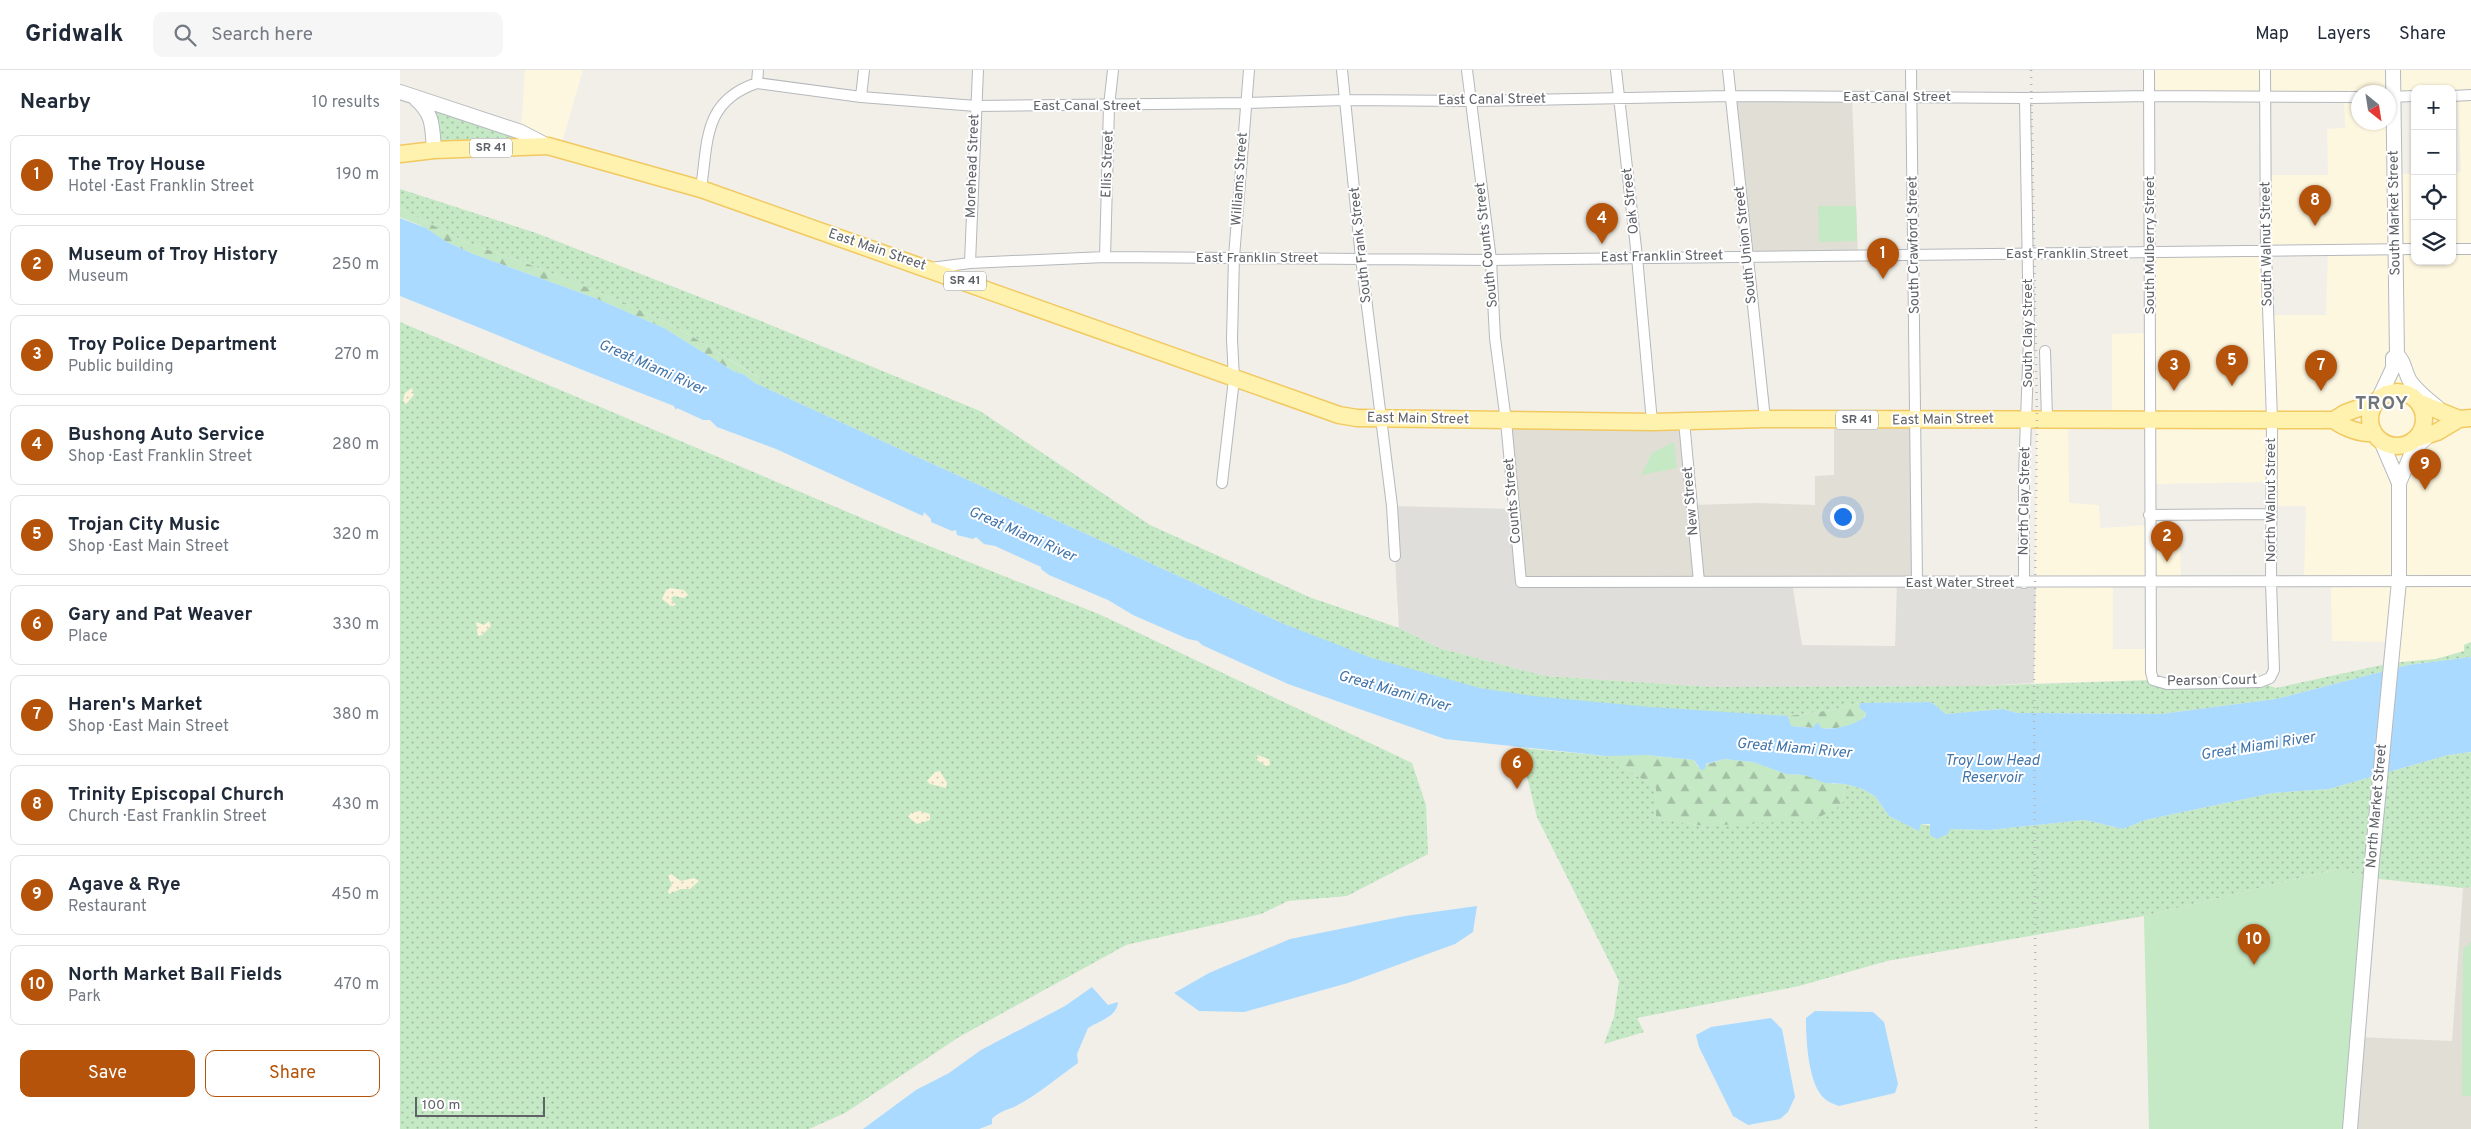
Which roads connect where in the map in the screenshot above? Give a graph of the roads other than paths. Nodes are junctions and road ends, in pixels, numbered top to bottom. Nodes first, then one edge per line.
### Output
1 (758, 70) edge
2 (864, 70) edge
3 (978, 70) edge
4 (1113, 70) edge
5 (1249, 70) edge
6 (1342, 70) edge
7 (1467, 70) edge
8 (1616, 70) edge
9 (1728, 70) edge
10 (1911, 70) edge
11 (2149, 70) edge
12 (2266, 70) edge
13 (2393, 70) edge
14 (757, 83) junction
15 (2392, 85) edge
16 (400, 92) edge
17 (1730, 96) junction
18 (2150, 96) junction
19 (2396, 96) edge
20 (2411, 96) edge
21 (2456, 96) edge
22 (2471, 96) edge
23 (414, 97) junction
24 (861, 97) junction
25 (1619, 97) junction
26 (1911, 97) junction
27 (2266, 97) junction
28 (2351, 97) edge
29 (2025, 98) junction
30 (1345, 100) junction
31 (1470, 101) junction
32 (1246, 104) junction
33 (976, 106) junction
34 (1109, 106) junction
35 (2392, 130) edge
36 (548, 146) junction
37 (434, 150) junction
38 (400, 154) edge
39 (701, 189) junction
40 (2394, 249) junction
41 (2411, 249) edge
42 (2456, 249) edge
43 (2471, 249) edge
44 (2266, 252) junction
45 (2028, 253) junction
46 (2151, 254) junction
47 (1748, 255) junction
48 (1914, 256) junction
49 (1105, 257) junction
50 (1234, 257) junction
51 (1361, 258) junction
52 (1637, 258) junction
53 (1491, 260) junction
54 (970, 263) junction
55 (930, 268) junction
56 (2045, 351) dead end
57 (2397, 355) junction
58 (1234, 379) junction
59 (2410, 380) junction
60 (2378, 400) junction
61 (2419, 402) junction
62 (2458, 417) edge
63 (1765, 419) junction
64 (2028, 419) junction
65 (2047, 419) junction
66 (2149, 419) junction
67 (2272, 419) junction
68 (1380, 420) junction
69 (2334, 420) junction
70 (1506, 421) junction
71 (1684, 421) junction
72 (1916, 421) junction
73 (1652, 422) junction
74 (2376, 440) junction
75 (2418, 442) junction
76 (1222, 483) dead end
77 (2399, 484) junction
78 (2271, 514) junction
79 (2149, 515) junction
80 (1395, 556) dead end
81 (2150, 581) junction
82 (1521, 582) joint
83 (1699, 582) junction
84 (1917, 582) junction
85 (2271, 582) junction
86 (2399, 582) junction
87 (2471, 582) edge
88 (2024, 583) junction
89 (2270, 678) joint
90 (2153, 680) joint
91 (2350, 1129) edge

1 - 14 street
2 - 24 street
3 - 33 street, Morehead Street
4 - 34 street, Ellis Street
5 - 32 street, Williams Street
6 - 30 street, South Frank Street
7 - 31 street, South Counts Street
8 - 25 street, Oak Street
9 - 17 street, South Union Street
10 - 26 street, South Crawford Street
11 - 18 street, South Mulberry Street
12 - 27 street, South Walnut Street
13 - 15 main road, South Market Street
14 - 24 street, East Canal Street
14 - 39 street
16 - 23 main road
17 - 25 street, East Canal Street
17 - 26 street, East Canal Street
17 - 47 street, South Union Street
18 - 27 street, East Canal Street
18 - 29 street, East Canal Street
18 - 46 street, South Mulberry Street
19 - 20 street
21 - 22 street
23 - 36 main road
23 - 37 main road
24 - 33 street, East Canal Street
25 - 31 street, East Canal Street
25 - 52 street, Oak Street
26 - 29 street, East Canal Street
26 - 48 street, South Crawford Street
27 - 28 street, East Canal Street
27 - 44 street, South Walnut Street
29 - 45 street, South Clay Street
30 - 31 street, East Canal Street
30 - 32 street, East Canal Street
30 - 51 street, South Frank Street
31 - 53 street, South Counts Street
32 - 34 street, East Canal Street
32 - 50 street, Williams Street
33 - 34 street, East Canal Street
33 - 54 street, Morehead Street
34 - 49 street, Ellis Street
35 - 40 main road, South Market Street
36 - 37 main road, SR 41
36 - 39 main road, East Main Street / SR 41
37 - 38 main road, SR 41
39 - 55 main road, East Main Street / SR 41
40 - 41 street, East Franklin Street
40 - 44 street, East Franklin Street
40 - 57 main road, South Market Street
42 - 43 street
44 - 46 street, East Franklin Street
44 - 67 street, South Walnut Street
45 - 46 street, East Franklin Street
45 - 48 street, East Franklin Street
45 - 64 street, South Clay Street
46 - 66 street, South Mulberry Street
47 - 48 street, East Franklin Street
47 - 52 street, East Franklin Street
47 - 63 street, South Union Street
48 - 72 street, South Crawford Street
49 - 50 street, East Franklin Street
49 - 54 street, East Franklin Street
50 - 51 street, East Franklin Street
50 - 58 street, Williams Street
51 - 53 street, East Franklin Street
51 - 68 street, South Frank Street
52 - 53 street, East Franklin Street
52 - 73 street, Oak Street
53 - 70 street, South Counts Street
54 - 55 street, East Franklin Street
55 - 58 main road, East Main Street / SR 41
56 - 65 street, South Clay Street
57 - 59 main road
57 - 60 main road
58 - 68 main road, East Main Street / SR 41
58 - 76 street, Williams Street
59 - 61 main road
59 - 62 main road
60 - 61 main road
60 - 69 main road
60 - 74 main road
61 - 62 main road
61 - 75 main road
62 - 75 main road
63 - 71 main road, East Main Street / SR 41
63 - 72 main road, East Main Street / SR 41
64 - 65 main road, East Main Street / SR 41
64 - 72 main road, East Main Street / SR 41
64 - 88 street, North Clay Street
65 - 66 main road, East Main Street / SR 41
66 - 67 main road, East Main Street / SR 41
66 - 79 street, South Mulberry Street
67 - 69 main road, East Main Street / SR 41
67 - 78 street, North Walnut Street
68 - 70 main road, East Main Street / SR 41
68 - 80 street, South Frank Street
69 - 74 main road
70 - 73 main road, East Main Street / SR 41
70 - 82 street, Counts Street
71 - 73 main road, East Main Street / SR 41
71 - 83 street, New Street
72 - 84 street, South Crawford Street
74 - 75 main road
74 - 77 main road
75 - 77 main road
77 - 86 main road, North Market Street
78 - 79 street
78 - 85 street, North Walnut Street
79 - 81 street, South Mulberry Street
81 - 85 street, East Water Street
81 - 88 street, East Water Street
81 - 90 street, South Mulberry Street
82 - 83 street, East Water Street
83 - 84 street, East Water Street
84 - 88 street, East Water Street
85 - 86 street, East Water Street
85 - 89 street, North Walnut Street
86 - 87 street, East Water Street
86 - 91 main road, North Market Street
89 - 90 street, Pearson Court

